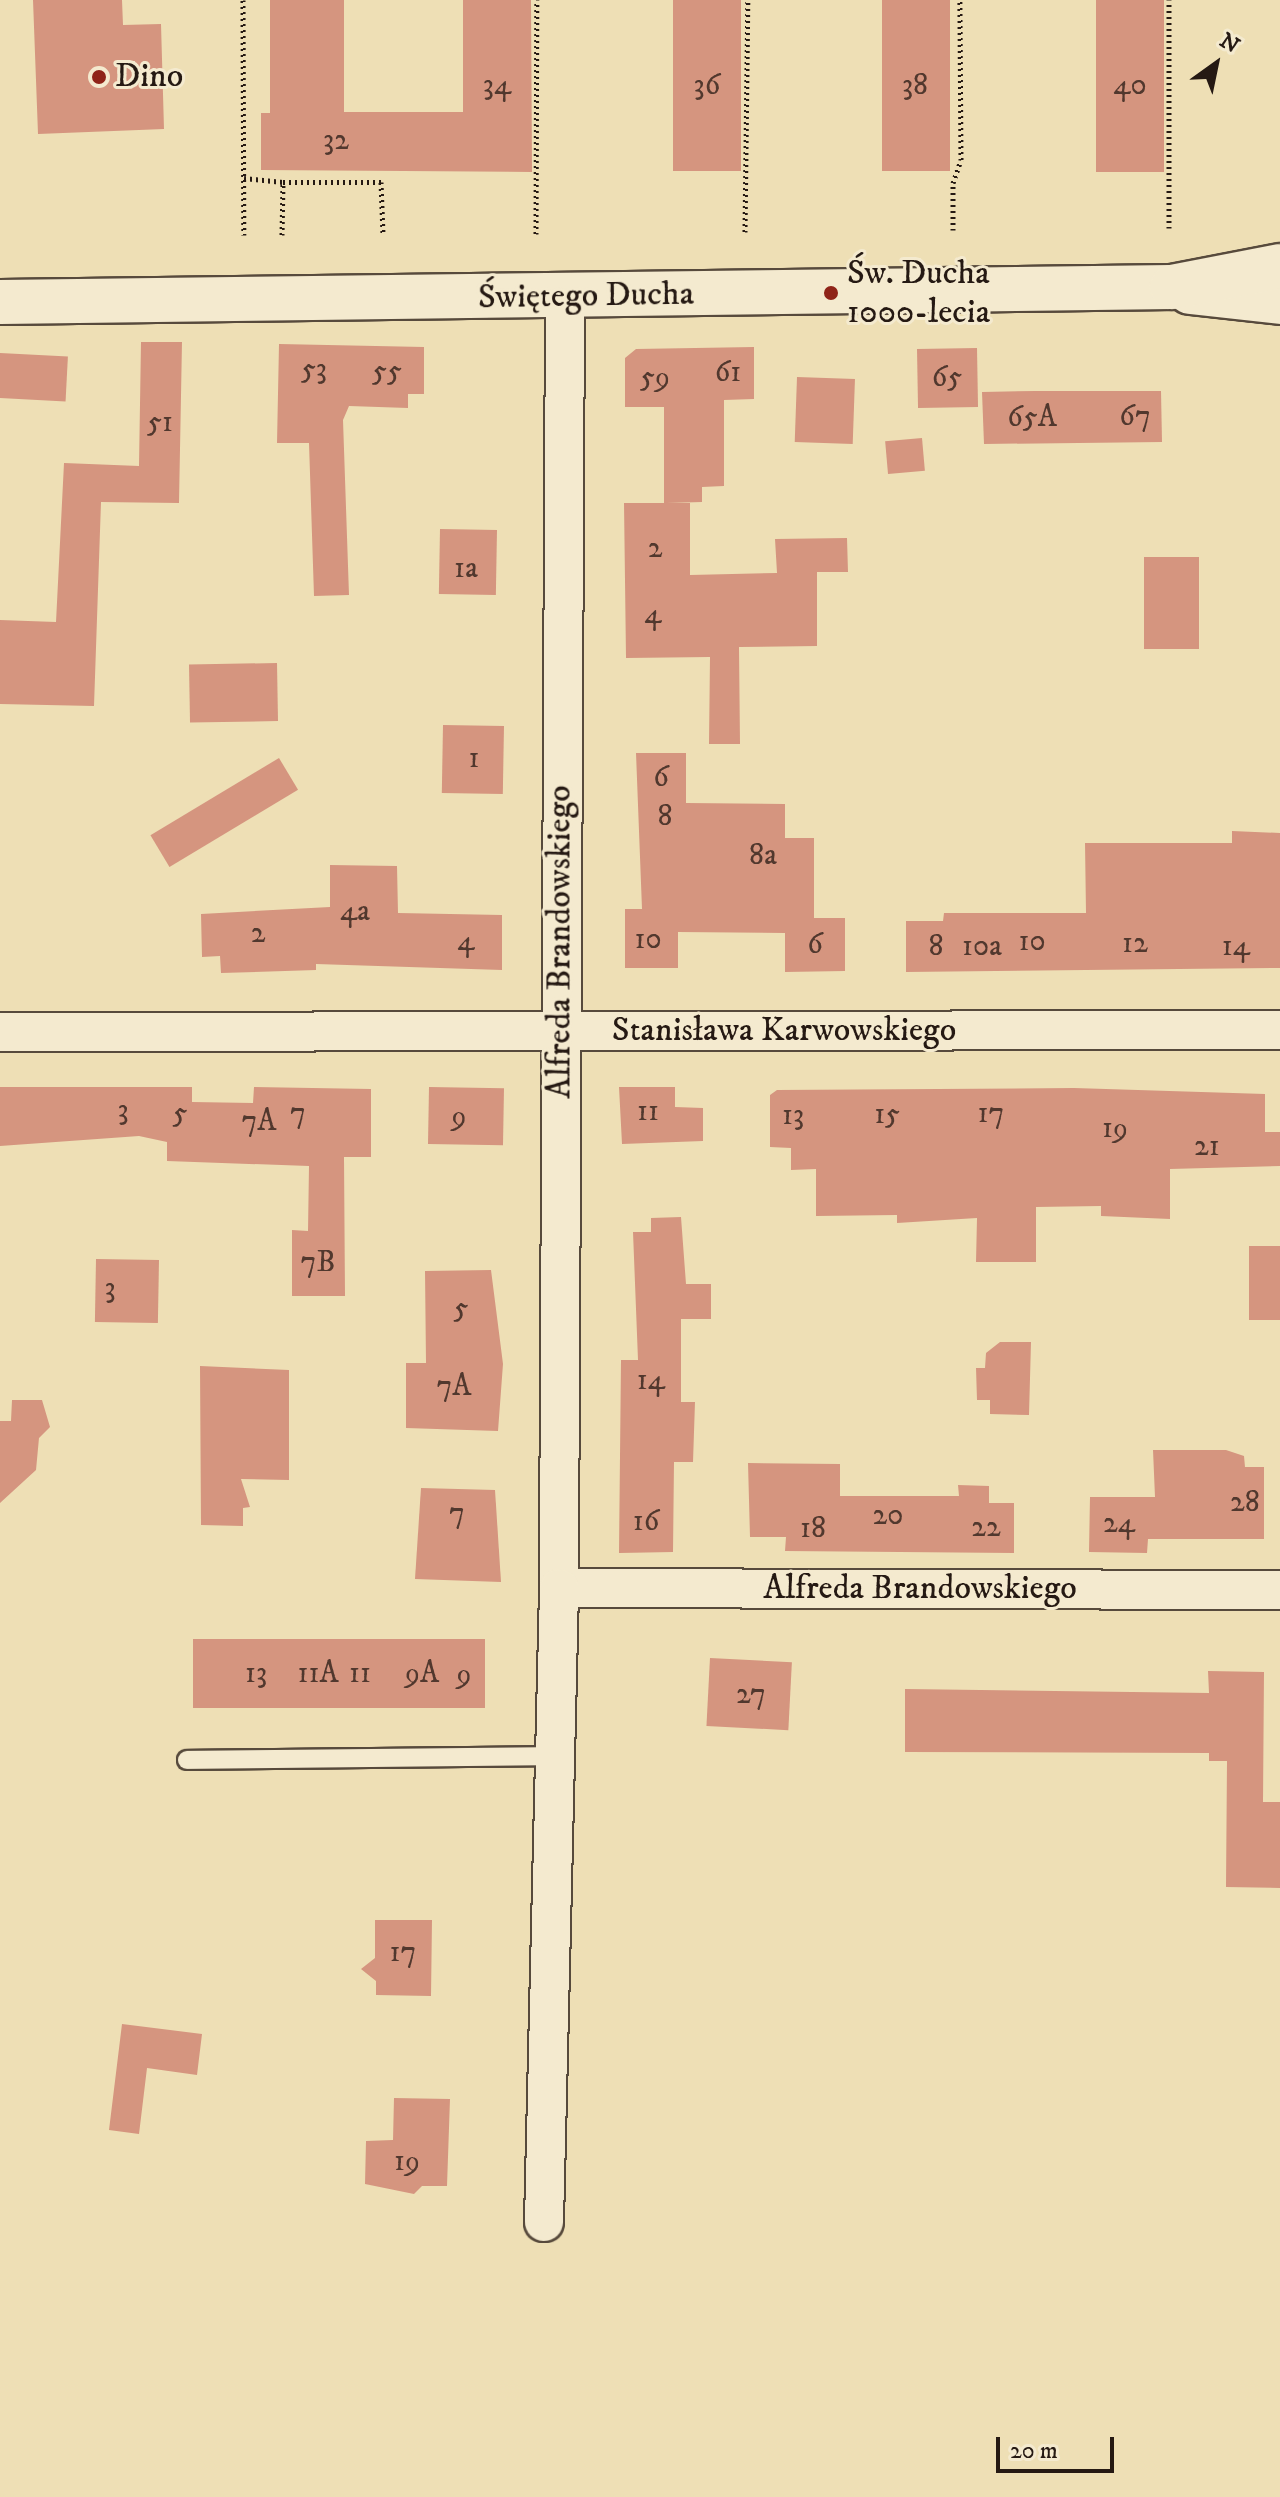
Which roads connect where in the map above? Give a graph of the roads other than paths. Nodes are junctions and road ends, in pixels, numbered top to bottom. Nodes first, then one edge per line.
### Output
1 (1280, 266) edge
2 (1172, 287) junction
3 (565, 296) junction
4 (0, 302) edge
5 (1280, 302) edge
6 (559, 1030) junction
7 (1280, 1030) edge
8 (0, 1032) edge
9 (559, 1588) junction
10 (1280, 1590) edge
11 (555, 1756) junction
12 (187, 1760) dead end
13 (544, 2222) dead end

1 - 2 street, Świętego Ducha
2 - 3 street, Świętego Ducha
2 - 5 street, Świętego Ducha
3 - 4 street, Świętego Ducha
3 - 6 street, Alfreda Brandowskiego
6 - 7 street, Stanisława Karwowskiego
6 - 8 street, Stanisława Karwowskiego
6 - 9 street, Alfreda Brandowskiego
9 - 10 street, Alfreda Brandowskiego
9 - 11 street, Alfreda Brandowskiego
11 - 12 lane
11 - 13 street, Alfreda Brandowskiego

